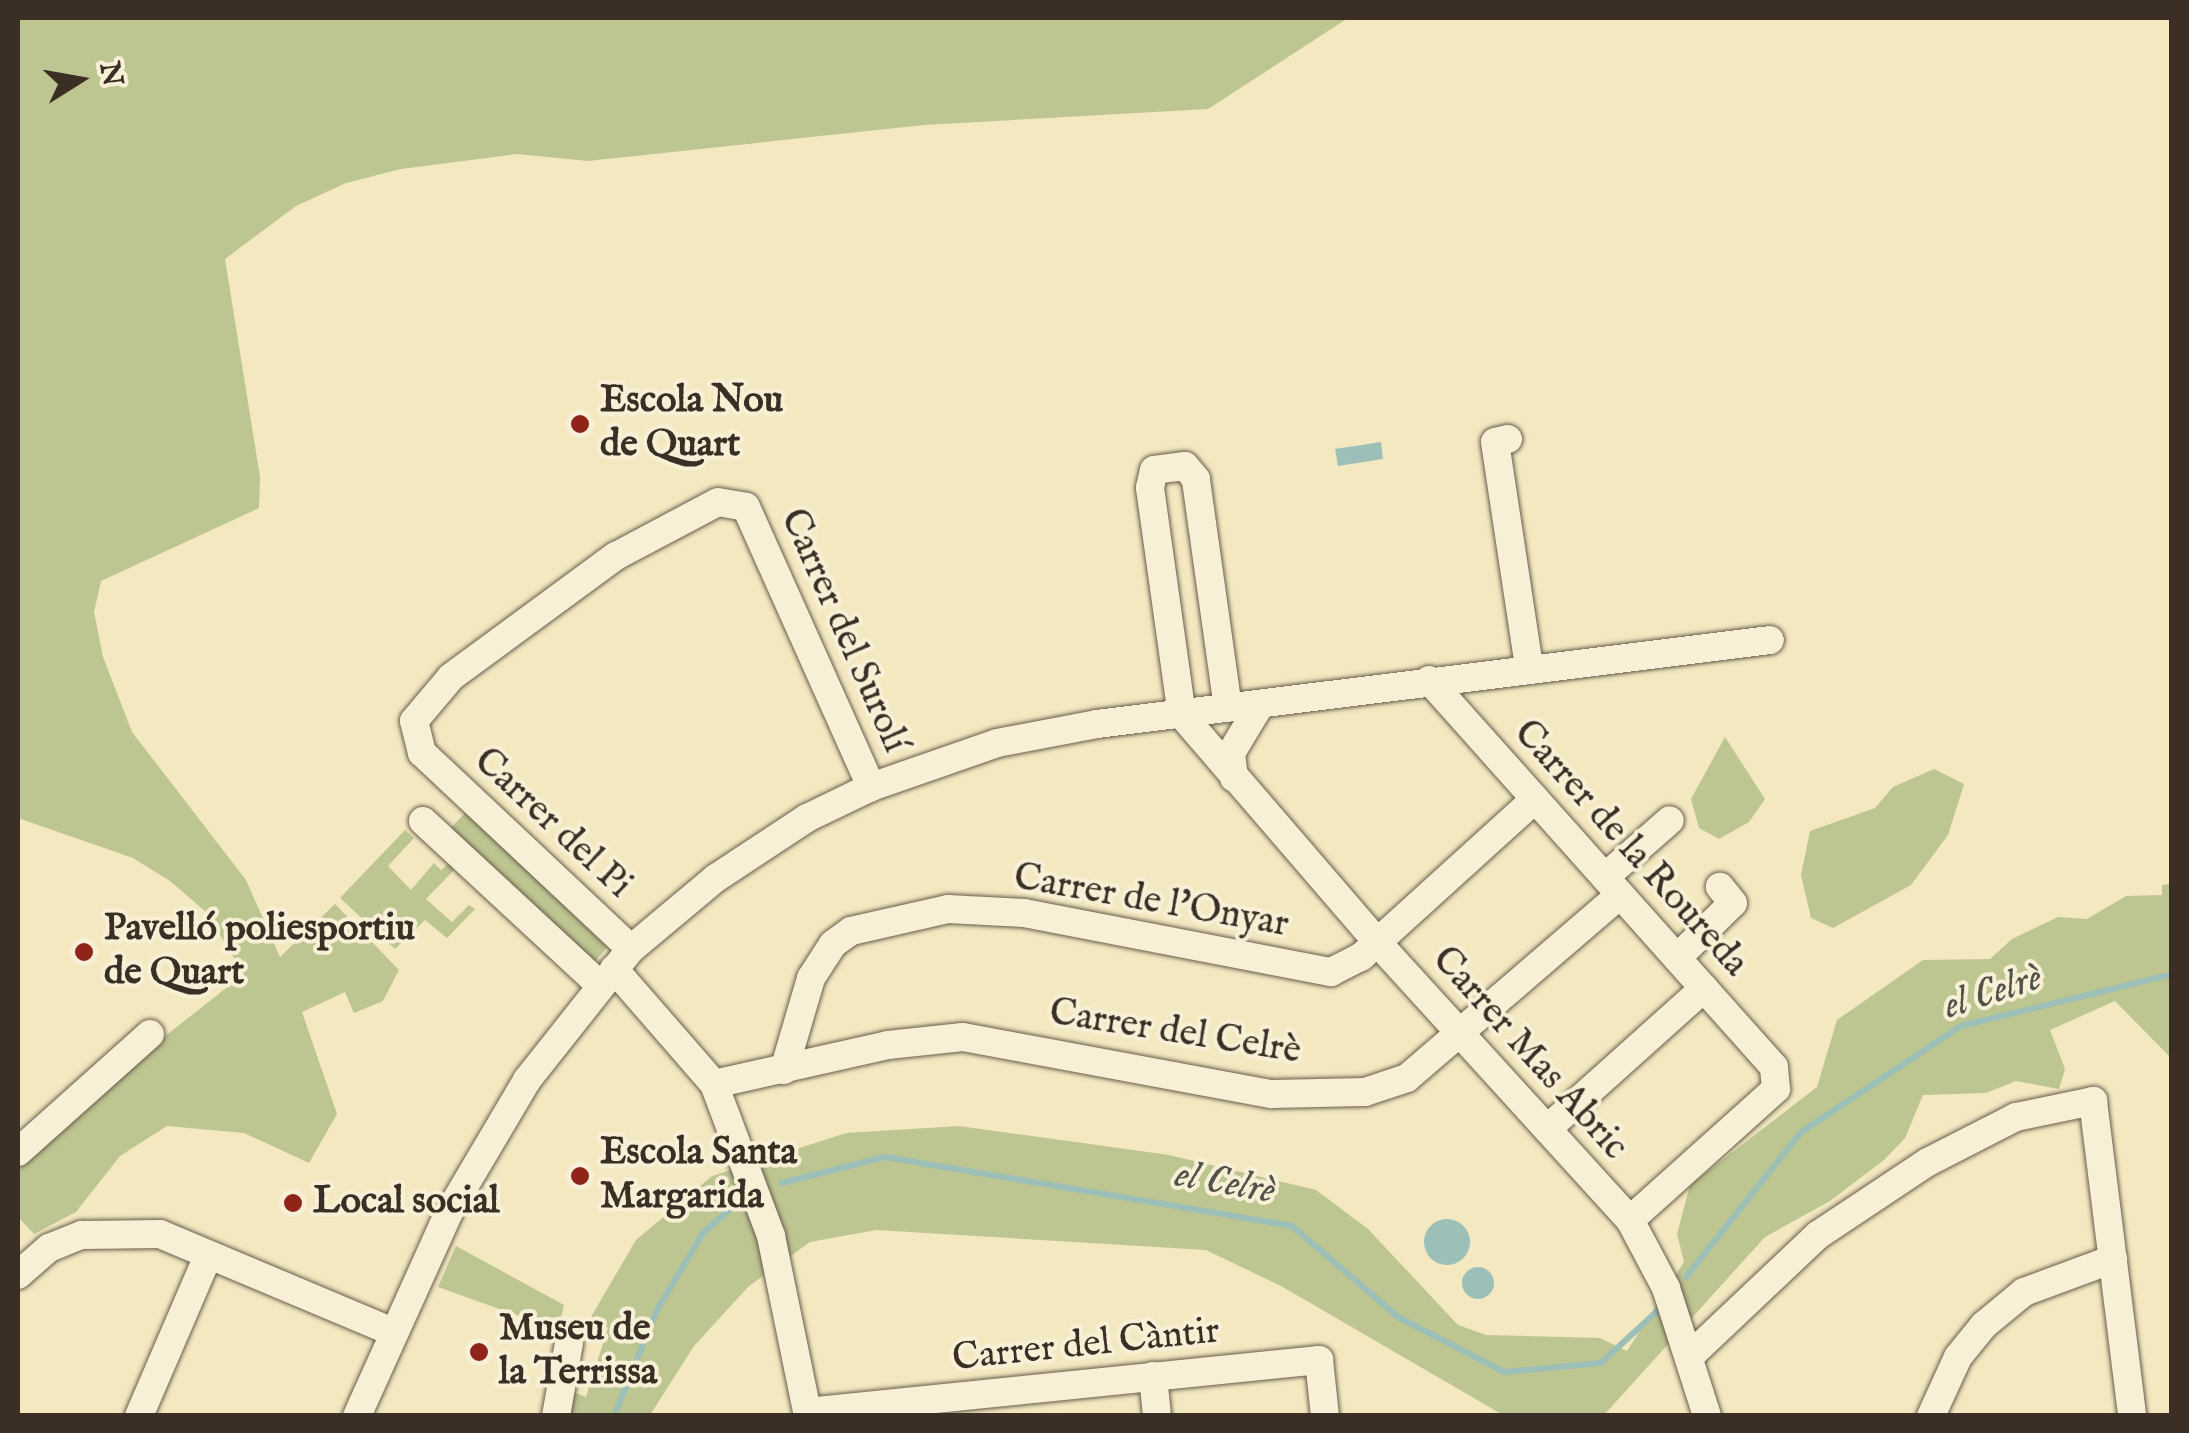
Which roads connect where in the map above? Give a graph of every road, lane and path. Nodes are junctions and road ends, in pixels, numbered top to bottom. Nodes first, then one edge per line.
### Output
1 (1508, 439) dead end
2 (746, 506) joint
3 (1770, 640) dead end
4 (1529, 668) junction
5 (1429, 680) junction
6 (1260, 705) junction
7 (1228, 708) junction
8 (1182, 716) junction
9 (1234, 778) junction
10 (871, 787) junction
11 (1535, 799) junction
12 (1670, 820) dead end
13 (423, 821) dead end
14 (1613, 886) junction
15 (1720, 886) dead end
16 (1376, 942) junction
17 (1677, 958) junction
18 (615, 968) junction
19 (1704, 988) junction
20 (1459, 1033) junction
21 (150, 1034) dead end
22 (784, 1070) junction
23 (714, 1084) junction
24 (1547, 1129) junction
25 (18, 1152) edge
26 (1630, 1220) junction
27 (207, 1258) junction
28 (2113, 1259) junction
29 (18, 1275) edge
30 (394, 1332) junction
31 (569, 1342) dead end
32 (1691, 1355) junction
33 (1153, 1376) junction
34 (985, 1405) edge
35 (807, 1414) edge
36 (2131, 1415) edge
37 (139, 1416) edge
38 (357, 1416) edge
39 (556, 1416) edge
40 (1157, 1416) edge
41 (1325, 1416) edge
42 (1706, 1416) edge
43 (1931, 1416) edge

1 - 4 street
2 - 10 street, Carrer del Surolí
2 - 18 street, Carrer del Pi
3 - 4 street
4 - 5 street
5 - 6 street
5 - 11 street, Carrer de la Roureda
6 - 7 street
6 - 9 street
7 - 8 street
7 - 8 street
8 - 9 street, Carrer Mas Abric
8 - 10 street
9 - 16 street, Carrer Mas Abric
10 - 18 street
11 - 14 street, Carrer de la Roureda
11 - 16 street, Carrer de l'Onyar
12 - 14 street, Carrer del Celrè
13 - 18 street
14 - 17 street, Carrer de la Roureda
14 - 20 street, Carrer del Celrè
15 - 17 street
16 - 20 street, Carrer Mas Abric
16 - 22 street, Carrer de l'Onyar
17 - 19 street, Carrer de la Roureda
18 - 23 street
18 - 30 street
19 - 24 street
19 - 26 street, Carrer de la Roureda
20 - 22 street, Carrer del Celrè
20 - 24 street, Carrer Mas Abric
21 - 25 street
22 - 23 street, Carrer del Celrè
23 - 35 street
24 - 26 street, Carrer Mas Abric
26 - 32 street, Carrer Mas Abric
27 - 29 street
27 - 30 street
27 - 37 street
28 - 32 street
28 - 36 street
28 - 43 street
30 - 38 street
31 - 39 street
32 - 42 street, Carrer Mas Abric
33 - 34 street, Carrer del Càntir
33 - 40 street
33 - 41 street, Carrer del Càntir
34 - 35 street, Carrer del Càntir

